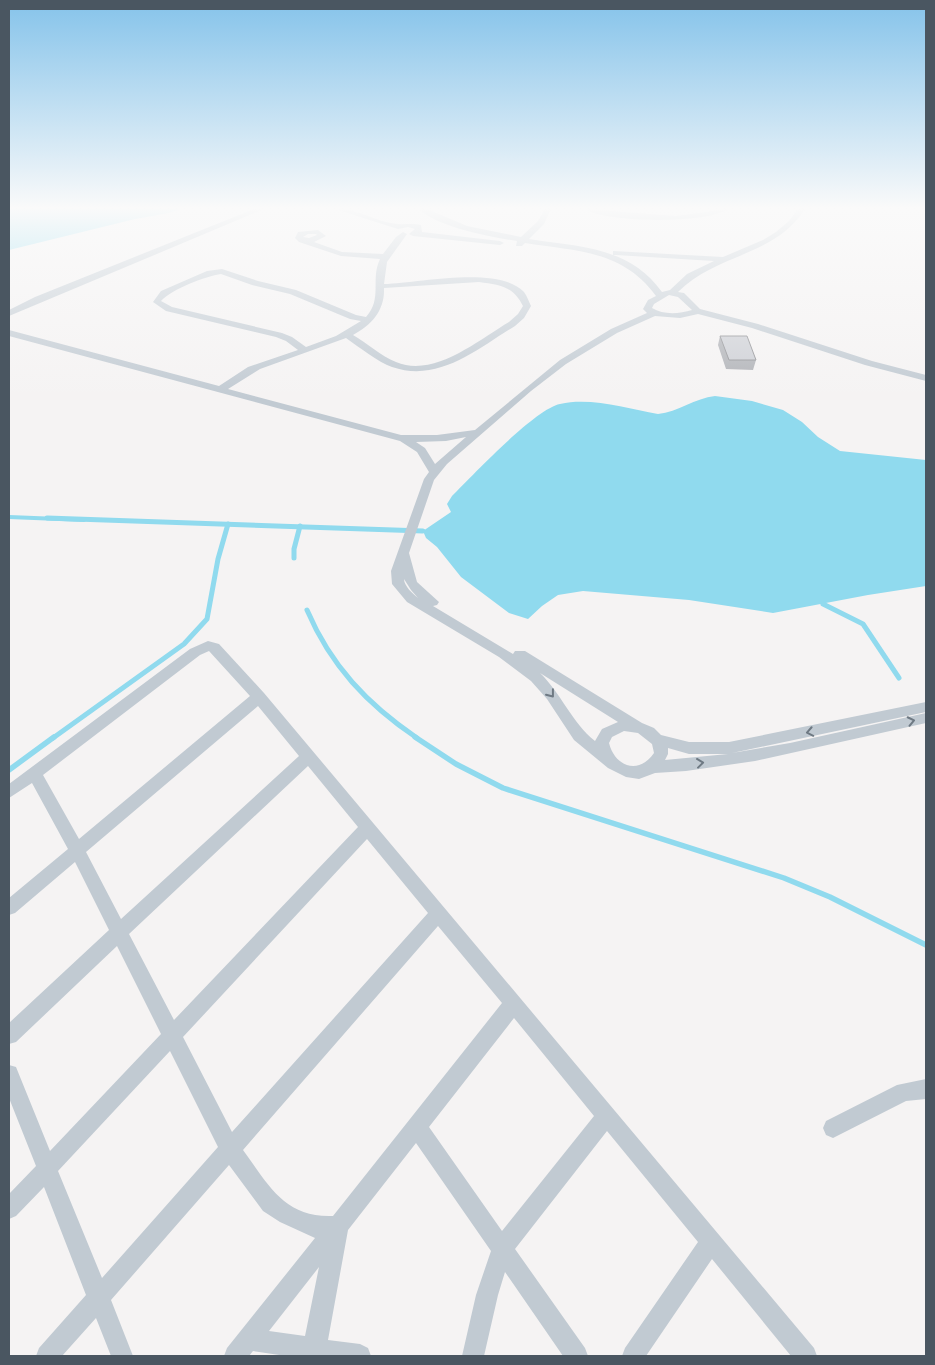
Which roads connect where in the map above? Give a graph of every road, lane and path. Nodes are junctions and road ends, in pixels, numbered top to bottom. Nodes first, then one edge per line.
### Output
1 (103, 273) edge
2 (212, 273) edge
3 (227, 273) edge
4 (380, 273) edge
5 (641, 273) edge
6 (697, 273) edge
7 (381, 286) junction
8 (673, 292) junction
9 (660, 296) junction
10 (698, 311) junction
11 (9, 313) edge
12 (652, 314) junction
13 (367, 320) junction
14 (9, 333) edge
15 (346, 334) junction
16 (305, 351) junction
17 (926, 378) edge
18 (222, 389) junction
19 (478, 431) junction
20 (401, 438) junction
21 (434, 471) junction
22 (413, 522) joint
23 (406, 546) junction
24 (259, 697) junction
25 (926, 707) edge
26 (926, 718) edge
27 (636, 726) junction
28 (657, 739) junction
29 (308, 757) junction
30 (605, 757) junction
31 (652, 767) junction
32 (34, 773) junction
33 (9, 792) edge
34 (367, 828) junction
35 (77, 850) junction
36 (9, 908) edge
37 (438, 914) junction
38 (119, 933) junction
39 (514, 1004) junction
40 (9, 1035) edge
41 (172, 1035) junction
42 (9, 1074) edge
43 (926, 1089) edge
44 (607, 1115) junction
45 (416, 1126) junction
46 (833, 1128) dead end
47 (230, 1149) junction
48 (47, 1168) junction
49 (9, 1209) edge
50 (338, 1226) junction
51 (711, 1241) junction
52 (502, 1249) junction
53 (99, 1298) junction
54 (241, 1348) edge
55 (314, 1353) edge
56 (47, 1356) edge
57 (122, 1356) edge
58 (360, 1356) edge
59 (473, 1356) edge
60 (578, 1356) edge
61 (633, 1356) edge
62 (806, 1356) edge

1 - 11 street
2 - 16 street
3 - 13 street
4 - 7 street
5 - 9 street
6 - 8 street
7 - 13 street
7 - 15 street
8 - 9 street
8 - 10 street
9 - 12 street
10 - 12 street
10 - 17 street
12 - 19 street
13 - 15 street
14 - 18 street
15 - 16 street
16 - 18 street
18 - 20 street
19 - 20 street
19 - 21 street
20 - 21 street
21 - 22 street
22 - 23 street
23 - 27 street
23 -> 30 street
24 - 29 street
24 - 32 street
24 - 35 street
25 -> 28 street
31 -> 26 street
27 - 28 street
27 - 30 street
28 - 31 street
29 - 34 street
29 - 38 street
30 - 31 street
32 - 33 street
32 - 35 street
34 - 37 street
34 - 41 street
35 - 36 street
35 - 38 street
37 - 39 street
37 - 47 street
38 - 40 street
38 - 41 street
39 - 44 street
39 - 45 street
41 - 47 street
41 - 48 street
42 - 48 street
43 - 46 street
44 - 51 street
44 - 52 street
45 - 50 street
45 - 52 street
47 - 50 street
47 - 53 street
48 - 49 street
48 - 53 street
50 - 54 street
50 - 55 street
51 - 61 street
51 - 62 street
52 - 59 street
52 - 60 street
53 - 56 street
53 - 57 street
54 - 55 street
55 - 58 street

